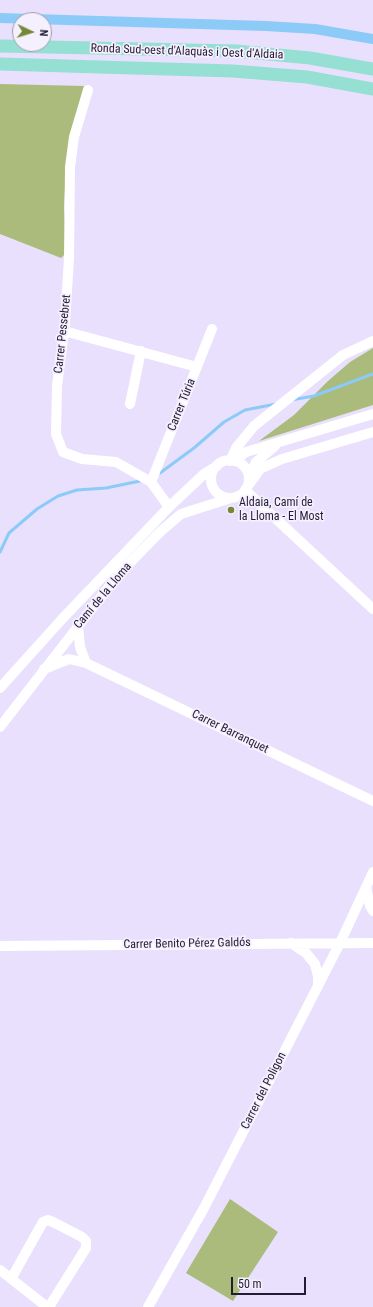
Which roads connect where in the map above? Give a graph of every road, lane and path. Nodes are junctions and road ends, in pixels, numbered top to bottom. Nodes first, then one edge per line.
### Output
1 (0, 46) edge
2 (0, 64) edge
3 (373, 69) edge
4 (373, 89) edge
5 (88, 90) dead end
6 (212, 329) dead end
7 (64, 331) junction
8 (373, 341) edge
9 (141, 352) junction
10 (197, 367) junction
11 (130, 404) dead end
12 (373, 414) edge
13 (373, 432) edge
14 (278, 444) junction
15 (232, 461) junction
16 (217, 466) junction
17 (152, 482) junction
18 (242, 490) junction
19 (169, 507) junction
20 (373, 609) edge
21 (78, 626) junction
22 (86, 663) junction
23 (44, 669) junction
24 (0, 688) edge
25 (0, 727) edge
26 (373, 801) edge
27 (373, 872) edge
28 (366, 888) junction
29 (373, 911) edge
30 (291, 943) junction
31 (340, 943) junction
32 (373, 943) edge
33 (0, 946) edge
34 (318, 986) junction
35 (0, 1270) edge
36 (11, 1279) junction
37 (48, 1307) edge
38 (148, 1307) edge

1 - 3 main road, Ronda Sud-oest d'Alaquàs i Oest d'Aldaia
2 - 4 main road, Ronda Sud-oest d'Alaquàs i Oest d'Aldaia
5 - 7 street, Carrer Pessebret
6 - 10 street, Carrer Túria
7 - 9 street
7 - 17 street, Carrer Pessebret
8 - 15 street
9 - 10 street
9 - 11 street
10 - 17 street, Carrer Túria
12 - 14 street
13 - 18 street
14 - 15 street
14 - 18 street
15 - 16 street
15 - 18 street
16 - 18 street
16 - 19 street, Camí de la Lloma
17 - 19 street, Carrer Pessebret
18 - 20 street
18 - 21 street, Camí de la Lloma
19 - 24 street, Camí de la Lloma
21 - 22 street
21 - 23 street, Camí de la Lloma
22 - 23 street, Carrer Barranquet
22 - 26 street, Carrer Barranquet
23 - 25 street, Camí de la Lloma
27 - 28 street, Carrer del Poligon
28 - 29 street
28 - 31 street, Carrer del Poligon
30 - 31 street, Carrer Benito Pérez Galdós
30 - 33 street, Carrer Benito Pérez Galdós
30 - 34 street
31 - 32 street, Carrer Benito Pérez Galdós
31 - 34 street, Carrer del Poligon
34 - 38 street, Carrer del Poligon
35 - 36 street
36 - 37 street
36 - 37 street

